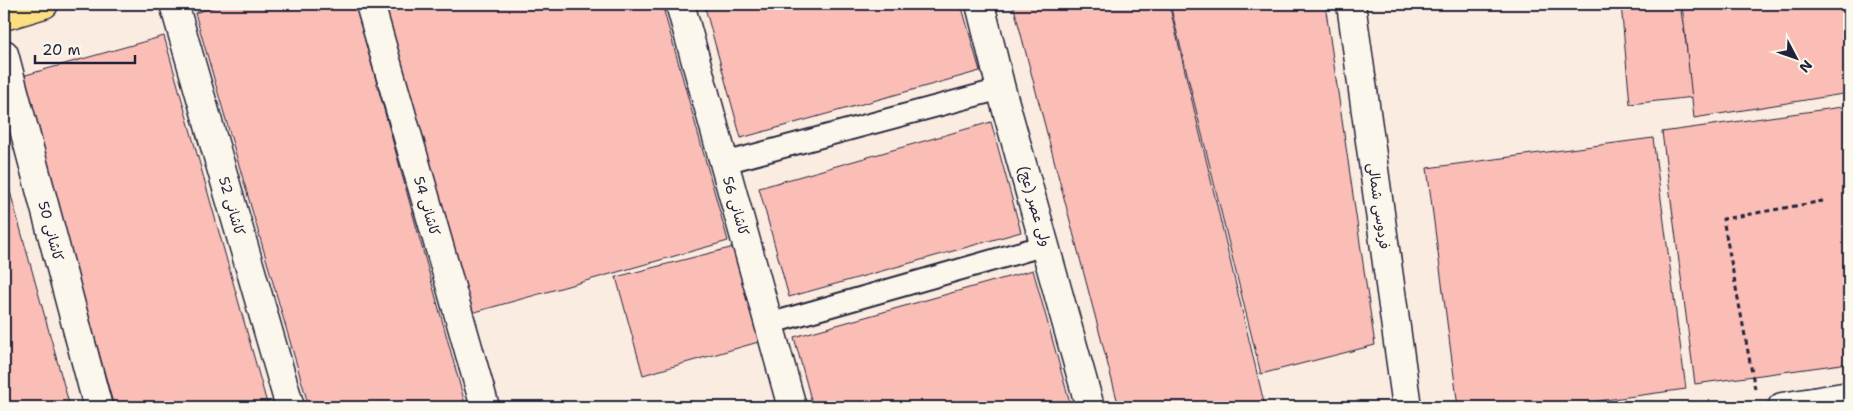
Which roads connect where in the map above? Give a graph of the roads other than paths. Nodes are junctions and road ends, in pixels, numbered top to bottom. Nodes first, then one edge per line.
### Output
1 (44, 4) edge
2 (174, 4) edge
3 (370, 4) edge
4 (680, 4) edge
5 (980, 4) edge
6 (1351, 4) edge
7 (4, 16) edge
8 (4, 54) edge
9 (1002, 89) junction
10 (724, 163) junction
11 (1046, 245) junction
12 (768, 324) junction
13 (1849, 396) edge
14 (1769, 403) edge
15 (98, 407) edge
16 (290, 407) edge
17 (485, 407) edge
18 (792, 407) edge
19 (1090, 407) edge
20 (1407, 407) edge

1 - 7 main road
2 - 16 street, کاشانی 52
3 - 17 street, کاشانی 54
4 - 10 street, کاشانی 56
5 - 9 street, ولی عصر (عج)
6 - 20 street, فردوسی شمالی
8 - 15 street, کاشانی 50
9 - 10 lane
9 - 11 street, ولی عصر (عج)
10 - 12 street, کاشانی 56
11 - 12 lane
11 - 19 street, ولی عصر (عج)
12 - 18 street, کاشانی 56
13 - 14 street

